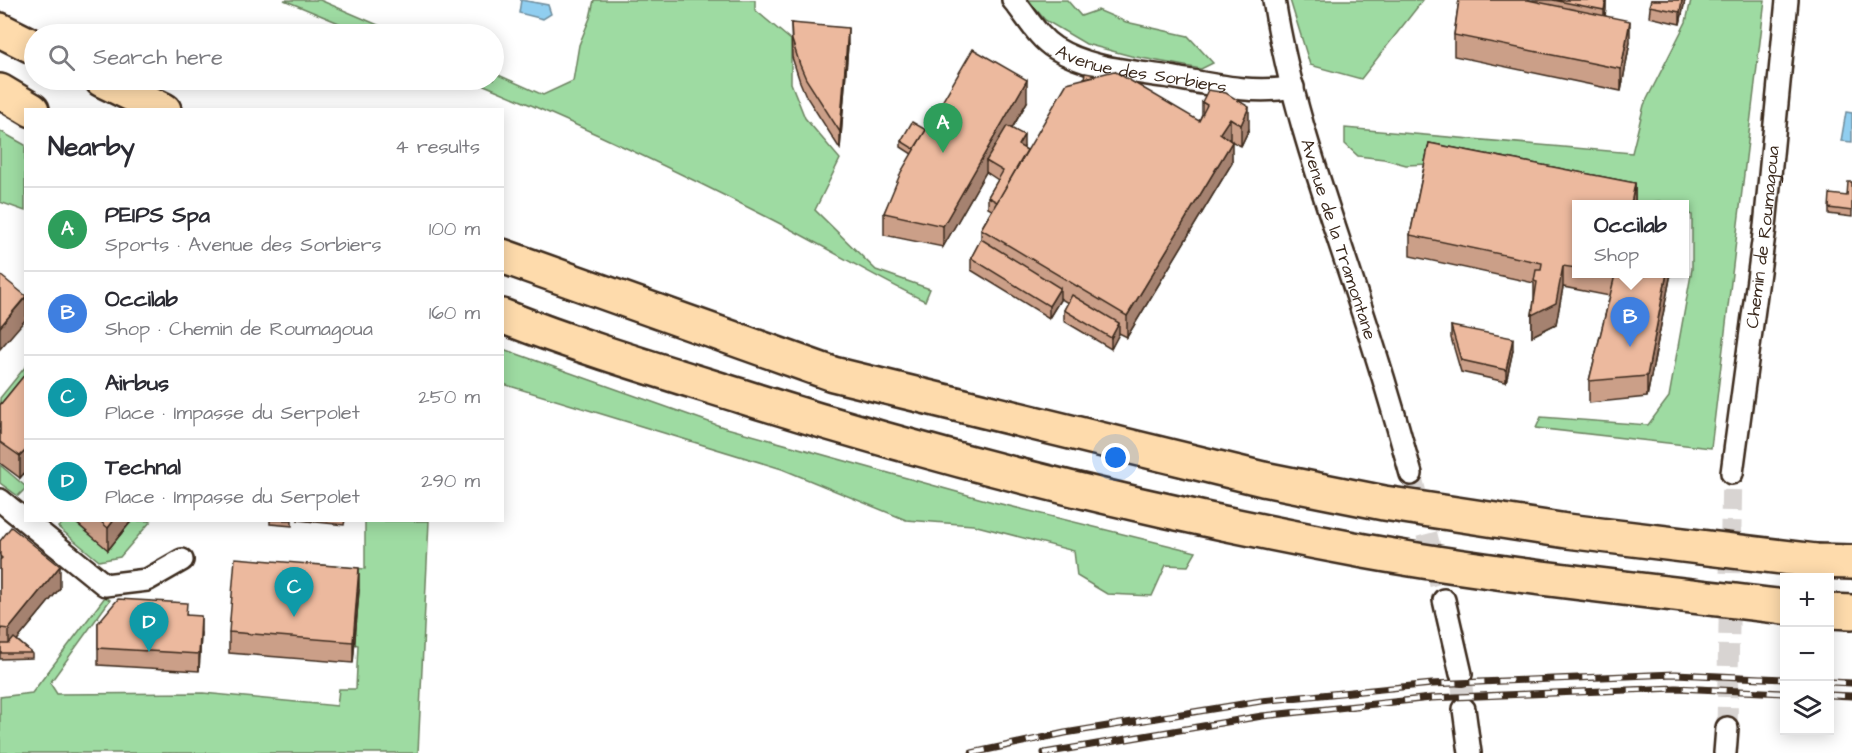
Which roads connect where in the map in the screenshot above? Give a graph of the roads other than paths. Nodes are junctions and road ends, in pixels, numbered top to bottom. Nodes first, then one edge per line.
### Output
1 (1013, 0) edge
2 (1274, 0) edge
3 (1787, 0) edge
4 (0, 30) edge
5 (24, 42) edge
6 (1293, 87) junction
7 (123, 90) edge
8 (0, 92) edge
9 (28, 108) edge
10 (161, 108) edge
11 (504, 257) edge
12 (504, 317) edge
13 (1732, 473) tunnel mouth
14 (1411, 474) tunnel mouth
15 (0, 500) edge
16 (24, 519) edge
17 (27, 522) edge
18 (182, 560) dead end
19 (1852, 562) edge
20 (1444, 600) tunnel mouth
21 (1780, 606) edge
22 (1834, 611) edge
23 (1852, 612) edge
24 (1461, 674) tunnel mouth
25 (1464, 709) tunnel mouth
26 (1727, 728) tunnel mouth
27 (1470, 753) edge
28 (1725, 753) edge

1 - 6 street, Avenue des Sorbiers
2 - 6 street, Avenue de la Tramontane
3 - 13 street, Chemin de Roumagoua
4 - 5 highway
6 - 14 street, Avenue de la Tramontane
7 - 10 highway
8 - 9 highway
11 - 19 highway
12 - 21 highway
15 - 16 street
17 - 18 street
20 - 24 street
22 - 23 highway
25 - 27 street
26 - 28 street

